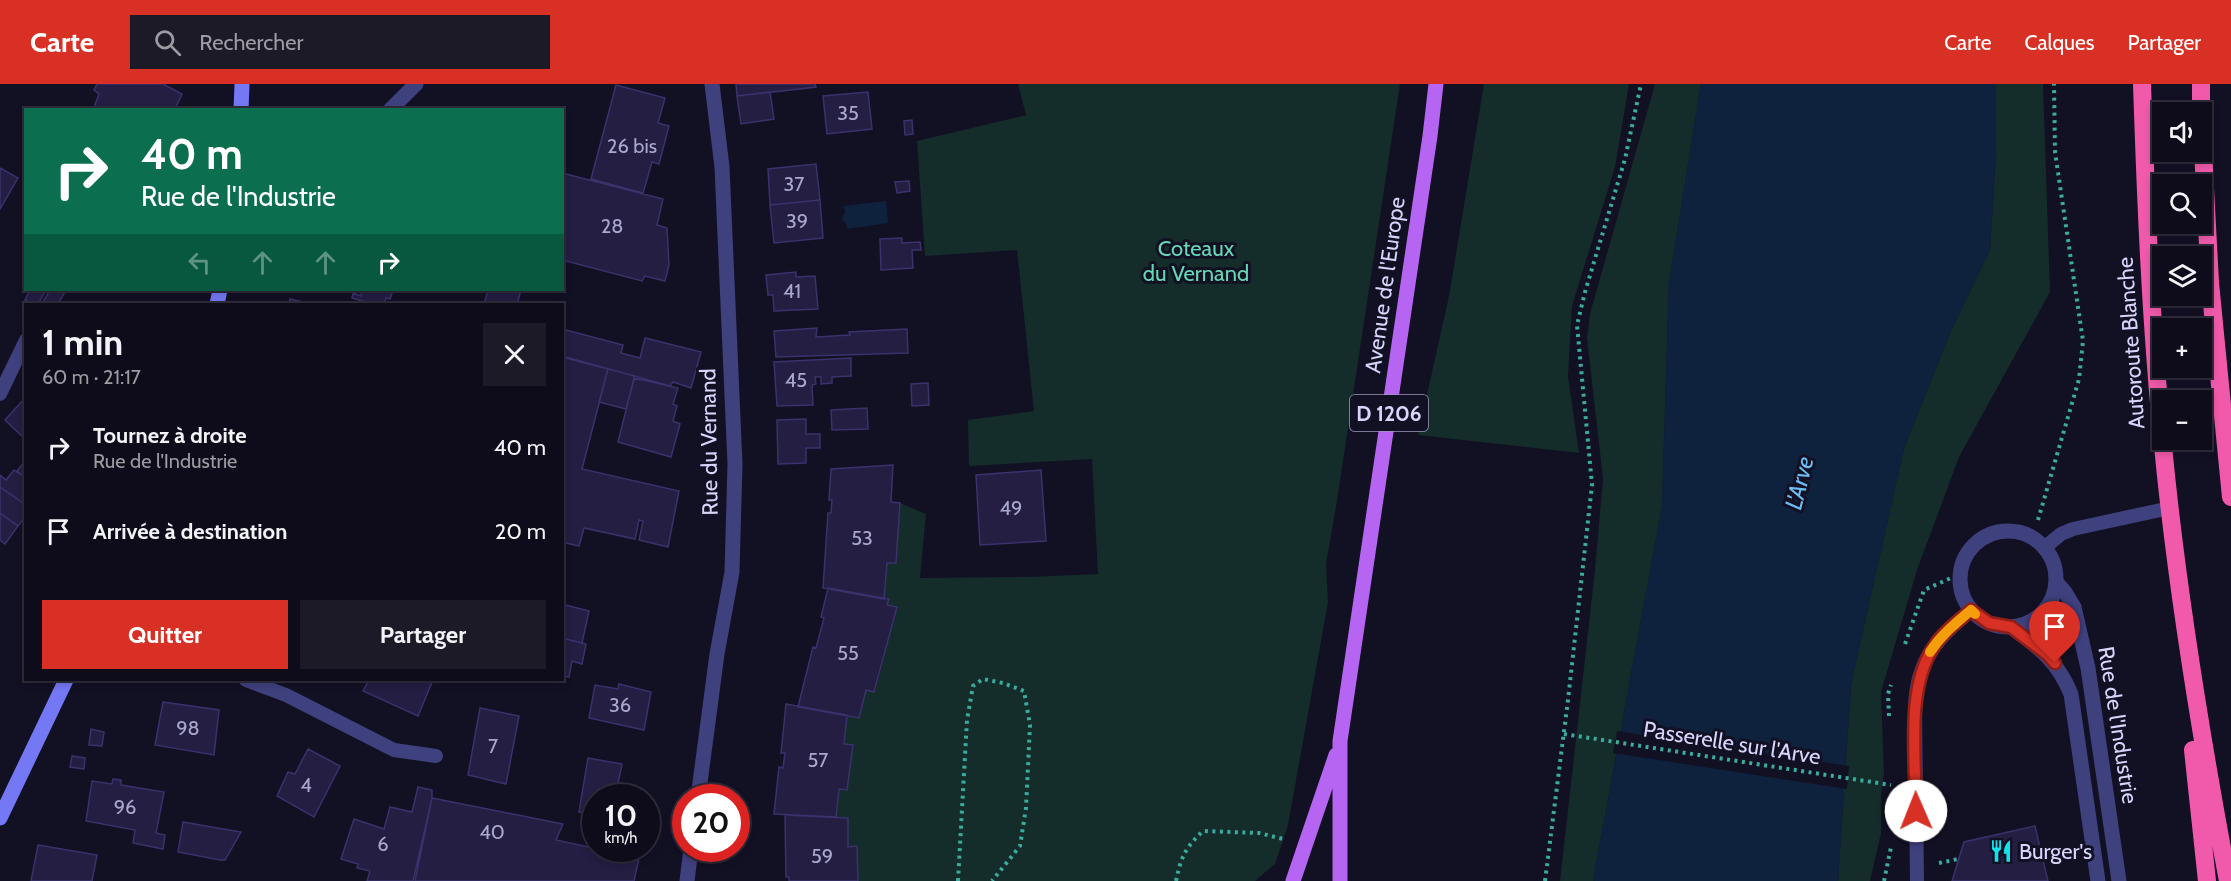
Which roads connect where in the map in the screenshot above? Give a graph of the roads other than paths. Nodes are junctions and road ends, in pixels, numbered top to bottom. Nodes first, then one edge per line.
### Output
1 (242, 84) edge
2 (416, 84) edge
3 (712, 84) edge
4 (1436, 84) edge
5 (2142, 84) edge
6 (2201, 84) edge
7 (2201, 102) edge
8 (241, 108) edge
9 (392, 108) edge
10 (2204, 162) edge
11 (24, 344) edge
12 (0, 394) edge
13 (2231, 497) edge
14 (2170, 508) junction
15 (2039, 543) junction
16 (2174, 545) junction
17 (2056, 582) junction
18 (1971, 610) junction
19 (2011, 627) junction
20 (66, 681) edge
21 (249, 681) edge
22 (1340, 741) junction
23 (436, 756) dead end
24 (700, 784) edge
25 (0, 817) edge
26 (689, 862) edge
27 (687, 881) edge
28 (1293, 881) edge
29 (1340, 881) edge
30 (1917, 881) edge
31 (2098, 881) edge
32 (2120, 881) edge
33 (2207, 881) edge
34 (2228, 881) edge

1 - 8 main road
2 - 9 street
3 - 24 street, Rue du Vernand
4 - 22 main road, Avenue de l'Europe / D 1206
5 - 14 highway, Autoroute Blanche
6 - 7 highway
10 - 13 highway
11 - 12 lane
14 - 15 lane
14 - 16 highway, Autoroute Blanche
15 - 17 street, Rue de l'Industrie
15 - 18 street
16 - 33 highway
16 - 34 highway, Autoroute Blanche
17 - 19 street
17 - 32 street, Rue de l'Industrie
18 - 19 street, Rue de l'Industrie
18 - 30 lane
19 - 31 street, Rue de l'Industrie
20 - 25 main road
21 - 23 lane
22 - 28 main road, Avenue de l'Europe / D 1206
22 - 29 main road, Avenue de l'Europe / D 1206
26 - 27 street

